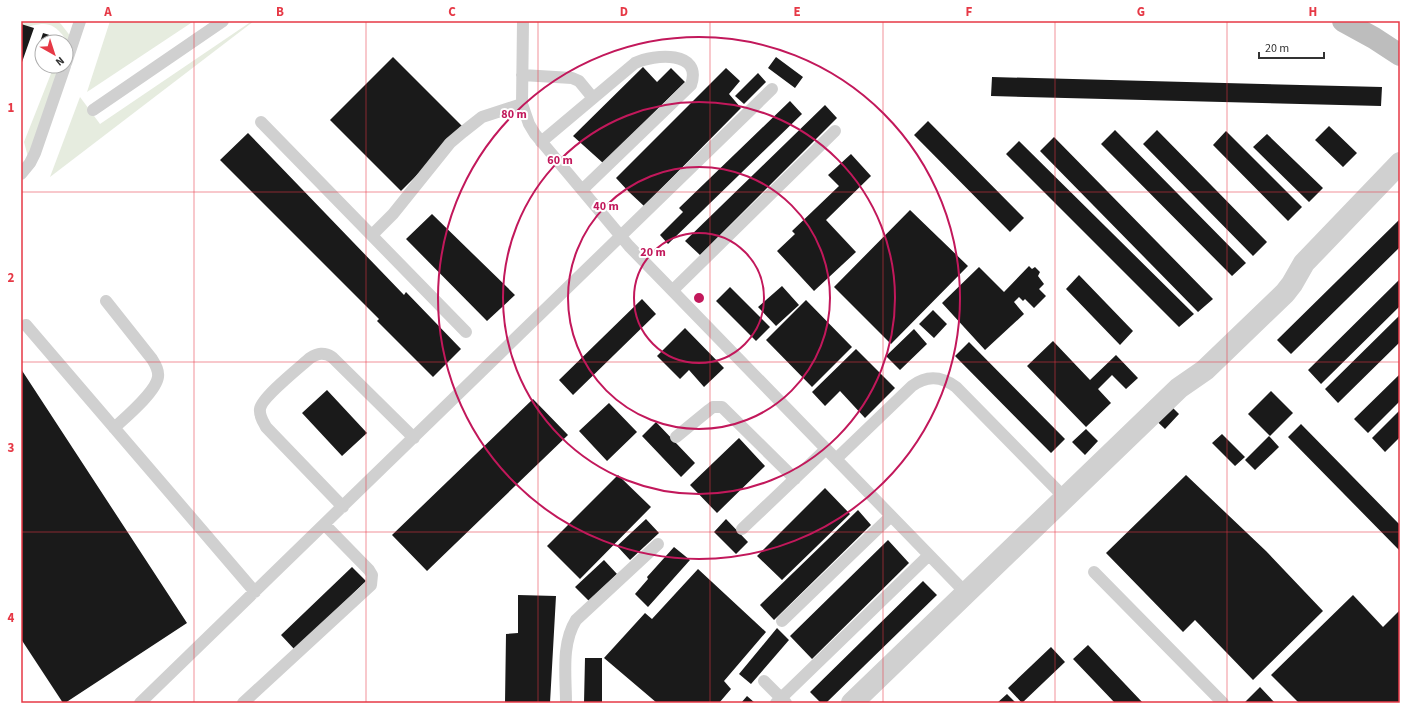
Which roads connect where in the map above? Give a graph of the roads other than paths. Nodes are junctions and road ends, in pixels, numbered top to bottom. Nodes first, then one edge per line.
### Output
1 (80, 21) edge
2 (223, 21) edge
3 (523, 21) edge
4 (1343, 21) edge
5 (74, 40) edge
6 (1400, 55) edge
7 (63, 74) edge
8 (522, 75) junction
9 (772, 89) dead end
10 (592, 98) junction
11 (522, 104) junction
12 (93, 110) dead end
13 (261, 122) dead end
14 (835, 131) dead end
15 (541, 142) junction
16 (1400, 163) edge
17 (21, 174) edge
18 (582, 190) junction
19 (372, 235) junction
20 (621, 236) junction
21 (673, 290) junction
22 (106, 301) dead end
23 (26, 325) dead end
24 (466, 332) dead end
25 (114, 428) junction
26 (676, 437) dead end
27 (414, 438) junction
28 (826, 449) junction
29 (836, 459) junction
30 (795, 479) junction
31 (1065, 498) junction
32 (343, 507) junction
33 (891, 516) junction
34 (325, 524) junction
35 (742, 529) dead end
36 (658, 544) dead end
37 (929, 555) junction
38 (1094, 572) dead end
39 (255, 592) junction
40 (966, 593) junction
41 (782, 621) dead end
42 (764, 681) dead end
43 (781, 701) edge
44 (140, 703) edge
45 (243, 703) edge
46 (566, 703) edge
47 (852, 703) edge
48 (1223, 703) edge

1 - 5 lane
2 - 12 lane
3 - 8 lane
4 - 6 street
7 - 17 lane
8 - 10 lane
8 - 11 lane
9 - 20 lane
10 - 15 lane
10 - 18 lane
11 - 15 lane
11 - 19 lane
13 - 19 lane
14 - 21 lane
15 - 18 lane
16 - 31 street
18 - 20 lane
19 - 24 lane
20 - 21 lane
20 - 27 lane
21 - 28 lane
22 - 25 lane
23 - 25 lane
25 - 39 lane
26 - 30 lane
27 - 32 lane
27 - 32 lane
28 - 29 lane
28 - 30 lane
29 - 31 lane
29 - 33 lane
30 - 35 lane
31 - 40 street
32 - 34 lane
33 - 37 lane
33 - 41 lane
34 - 39 lane
34 - 45 lane
36 - 46 lane
37 - 40 lane
37 - 43 lane
38 - 48 lane
39 - 44 lane
40 - 47 street
42 - 43 lane

